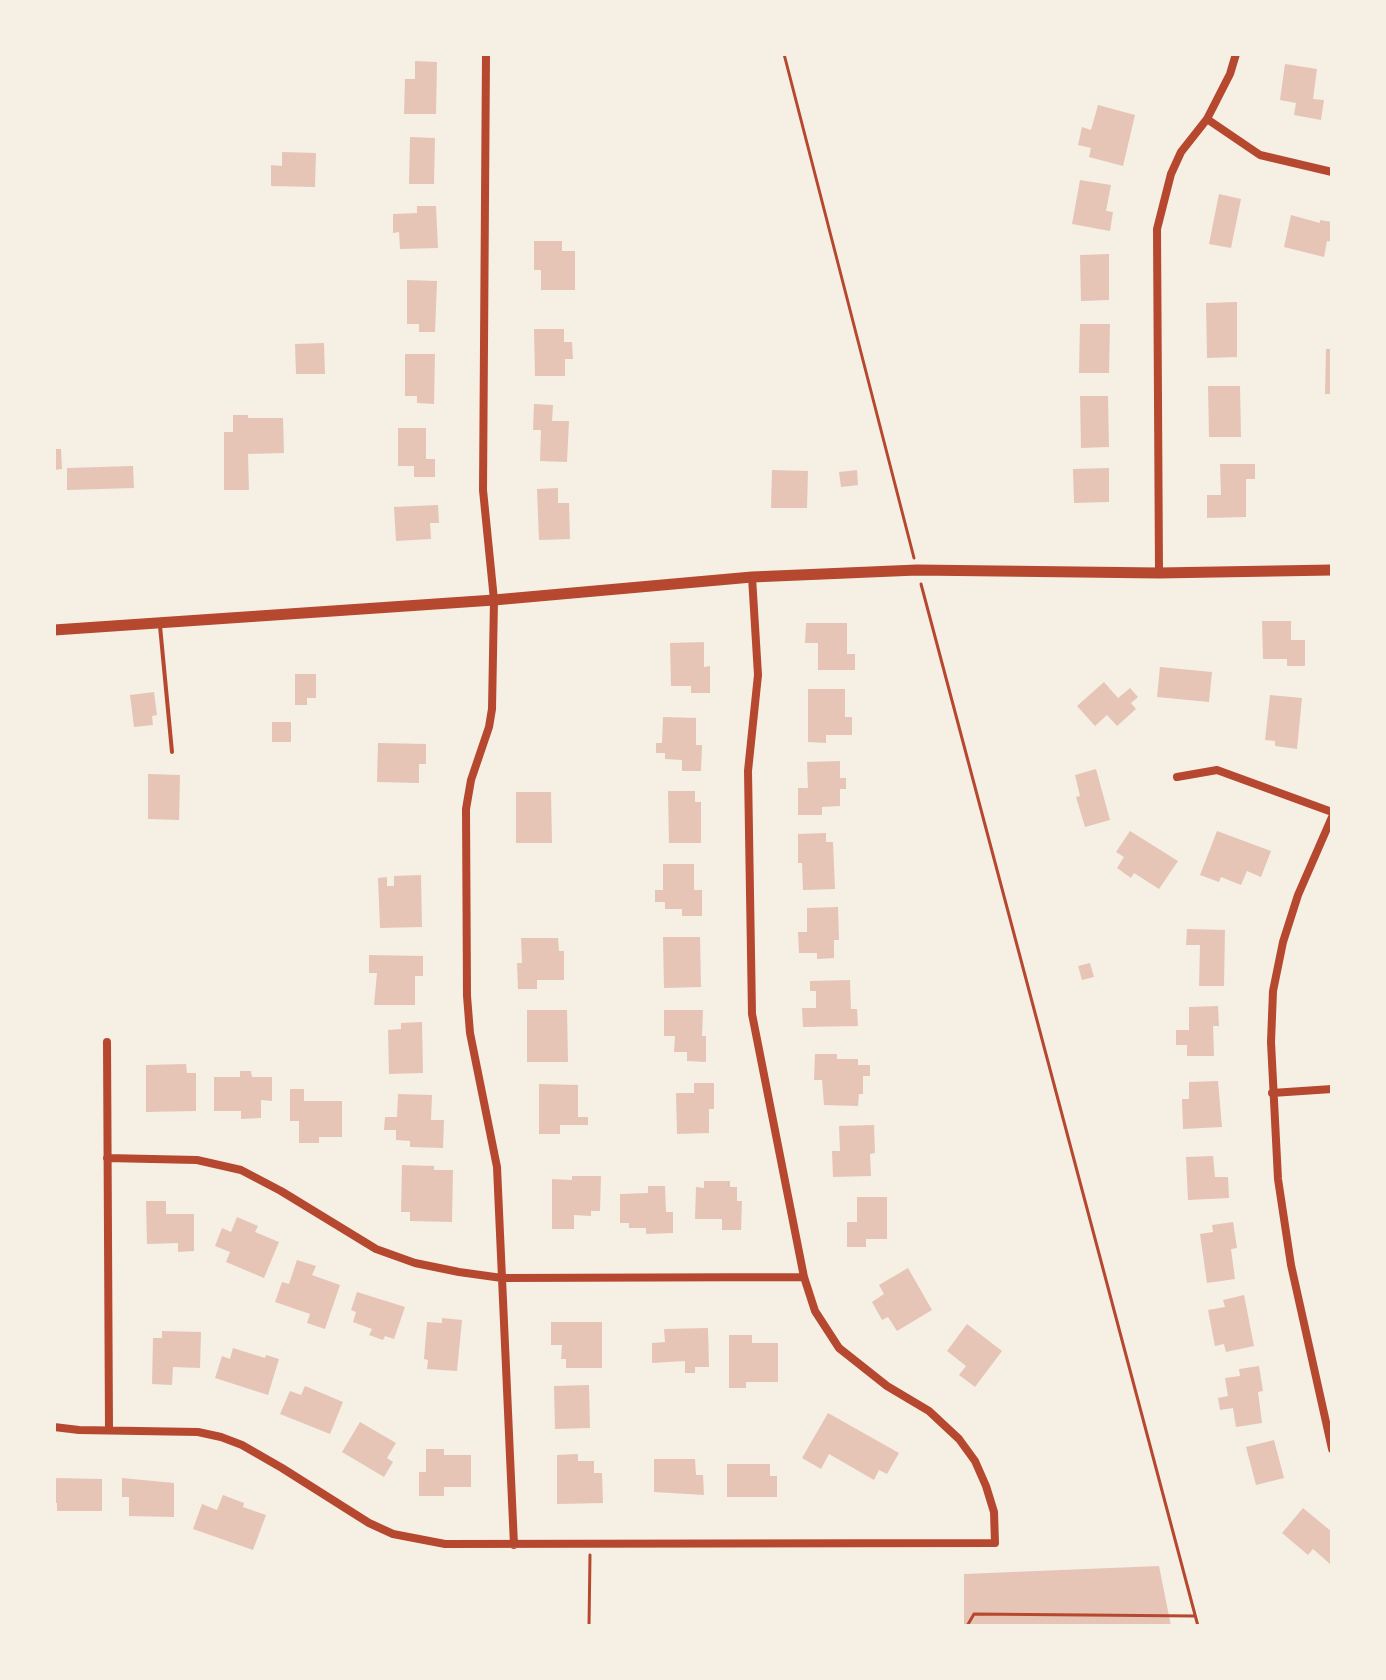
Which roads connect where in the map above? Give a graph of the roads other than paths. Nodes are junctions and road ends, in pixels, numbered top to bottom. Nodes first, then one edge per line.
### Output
1 (486, 54) edge
2 (1236, 54) edge
3 (1207, 119) junction
4 (1332, 172) edge
5 (1332, 570) edge
6 (1159, 573) junction
7 (752, 577) junction
8 (494, 600) junction
9 (159, 624) junction
10 (54, 630) edge
11 (172, 752) dead end
12 (1177, 777) dead end
13 (1332, 814) edge
14 (107, 1042) dead end
15 (1332, 1089) edge
16 (1272, 1093) junction
17 (107, 1158) junction
18 (804, 1277) junction
19 (502, 1278) junction
20 (54, 1427) edge
21 (109, 1430) junction
22 (1332, 1449) edge
23 (514, 1545) junction

1 - 8 street
2 - 3 street
3 - 4 street
3 - 6 street
5 - 6 street
6 - 7 street
7 - 8 street
7 - 18 street
8 - 9 street
8 - 19 street
9 - 10 street
9 - 11 lane
12 - 13 street
13 - 16 street
14 - 17 street
15 - 16 street
16 - 22 street
17 - 19 street
17 - 21 street
18 - 19 street
18 - 23 street
19 - 23 street
20 - 21 street
21 - 23 street

